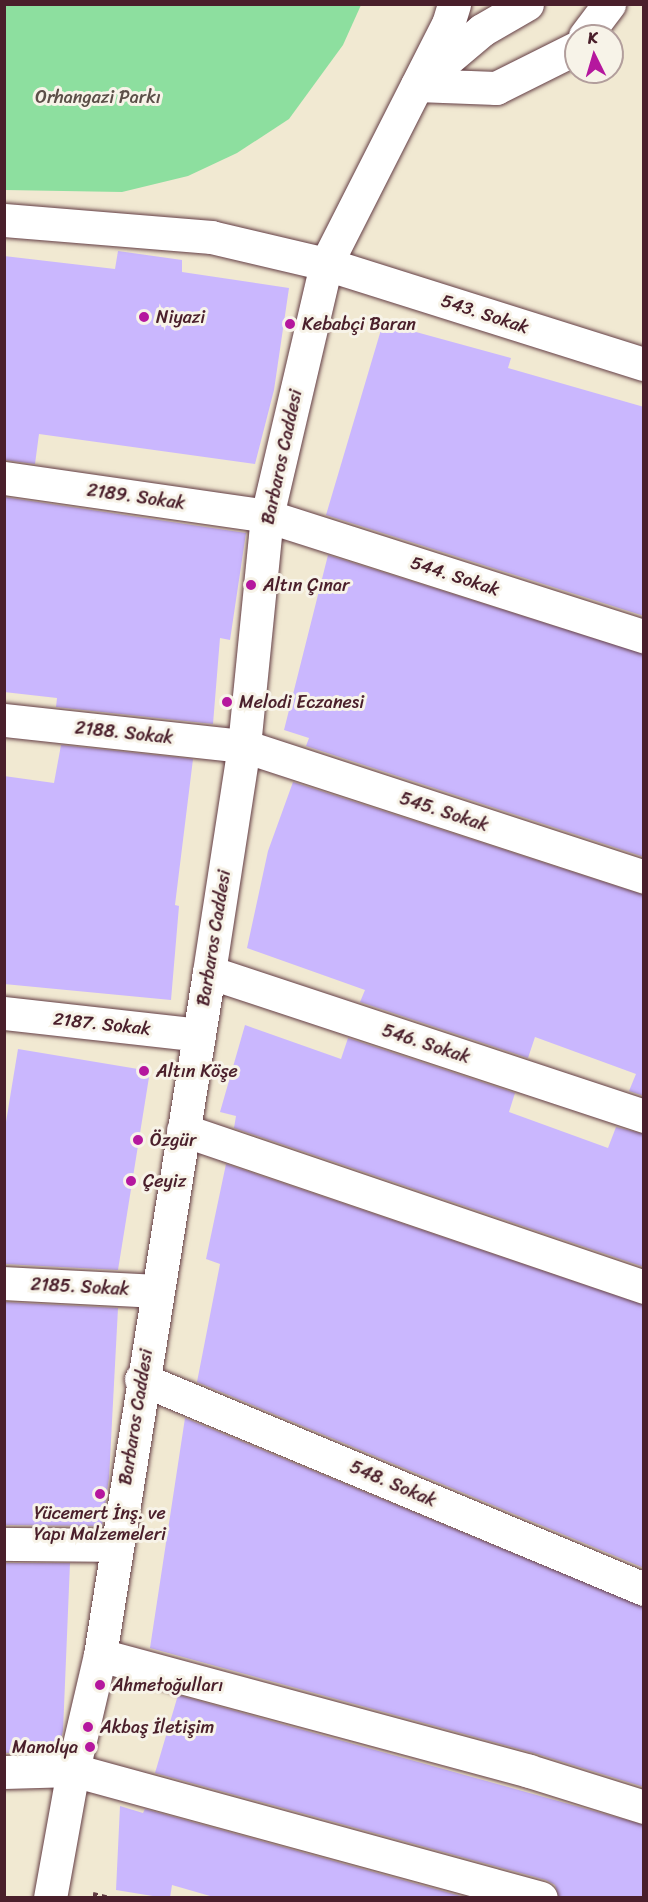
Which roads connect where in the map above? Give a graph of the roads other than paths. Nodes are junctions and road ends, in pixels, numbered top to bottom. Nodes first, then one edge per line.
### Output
1 (454, 4) edge
2 (527, 4) edge
3 (609, 4) edge
4 (594, 24) edge
5 (564, 54) edge
6 (417, 85) junction
7 (4, 220) edge
8 (326, 264) junction
9 (644, 364) edge
10 (4, 478) edge
11 (267, 516) junction
12 (644, 636) edge
13 (4, 720) edge
14 (244, 747) junction
15 (644, 877) edge
16 (210, 972) junction
17 (4, 1013) edge
18 (199, 1035) junction
19 (644, 1116) edge
20 (183, 1130) junction
21 (4, 1282) edge
22 (644, 1287) edge
23 (156, 1291) junction
24 (141, 1379) junction
25 (4, 1544) edge
26 (115, 1545) junction
27 (644, 1589) edge
28 (100, 1655) junction
29 (73, 1770) junction
30 (4, 1772) edge
31 (644, 1807) edge
32 (50, 1898) edge
33 (541, 1898) edge

1 - 6 street, Barbaros Caddesi
2 - 6 street
3 - 4 street
5 - 6 street
6 - 8 street, Barbaros Caddesi
7 - 8 street, 543. Sokak
8 - 9 street, 543. Sokak
8 - 11 street, Barbaros Caddesi
10 - 11 street, 2189. Sokak
11 - 12 street, 544. Sokak
11 - 14 street, Barbaros Caddesi
13 - 14 street, 2188. Sokak
14 - 15 street, 545. Sokak
14 - 16 street, Barbaros Caddesi
16 - 18 street, Barbaros Caddesi
16 - 19 street, 546. Sokak
17 - 18 street, 2187. Sokak
18 - 20 street, Barbaros Caddesi
20 - 22 street
20 - 23 street, Barbaros Caddesi
21 - 23 street, 2185. Sokak
23 - 24 street, Barbaros Caddesi
24 - 26 street, Barbaros Caddesi
24 - 27 street, 548. Sokak
25 - 26 street
26 - 28 street, Barbaros Caddesi
28 - 29 street, Barbaros Caddesi
28 - 31 street
29 - 30 street
29 - 32 street, Barbaros Caddesi
29 - 33 street

